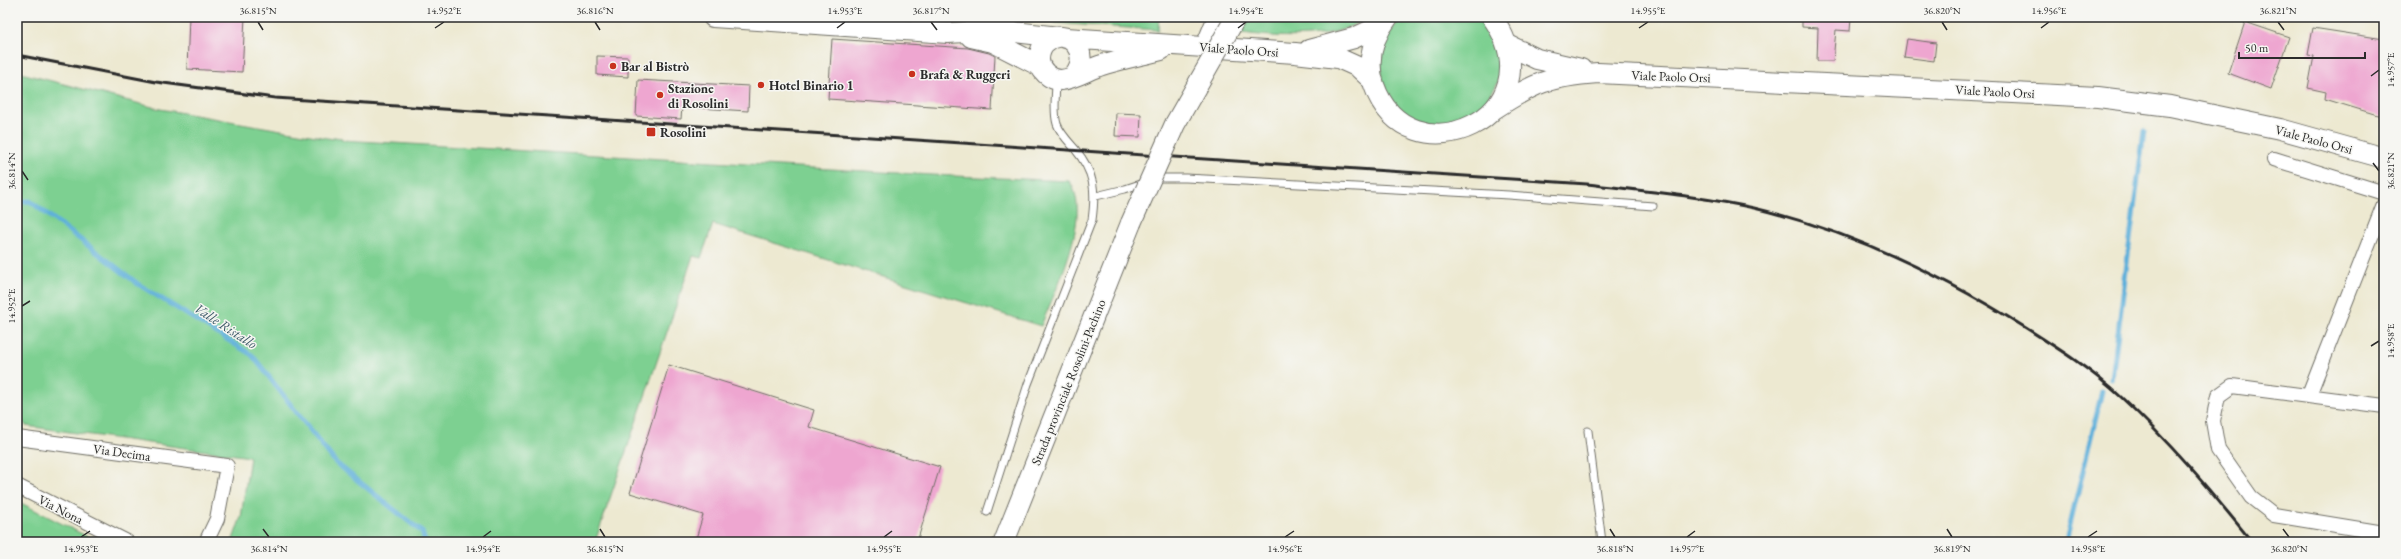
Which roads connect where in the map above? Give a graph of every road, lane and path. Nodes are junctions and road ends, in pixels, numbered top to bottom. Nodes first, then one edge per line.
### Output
1 (714, 17) edge
2 (1218, 17) edge
3 (1236, 17) edge
4 (1385, 21) edge
5 (1501, 28) edge
6 (948, 33) junction
7 (1062, 38) junction
8 (1183, 45) junction
9 (1206, 46) junction
10 (1295, 53) junction
11 (1040, 66) junction
12 (1598, 73) junction
13 (1065, 77) junction
14 (1373, 82) junction
15 (1494, 109) junction
16 (2384, 158) edge
17 (2274, 159) dead end
18 (2384, 193) edge
19 (1096, 196) junction
20 (2384, 204) edge
21 (1653, 206) dead end
22 (2309, 396) junction
23 (2384, 406) edge
24 (1588, 431) dead end
25 (17, 438) edge
26 (17, 486) edge
27 (987, 512) dead end
28 (2384, 533) edge
29 (127, 542) edge
30 (206, 542) edge
31 (1004, 542) edge
32 (1602, 542) edge

1 - 6 main road
2 - 9 main road
3 - 31 main road, Strada provinciale Rosolini-Pachino, bridge
4 - 10 main road
4 - 14 main road
5 - 12 main road
5 - 15 main road
6 - 7 main road, Viale Paolo Orsi
6 - 11 main road
7 - 8 main road, Viale Paolo Orsi
7 - 11 main road
7 - 13 main road
8 - 9 main road, Viale Paolo Orsi
8 - 13 main road
9 - 10 main road, Viale Paolo Orsi
10 - 14 main road, Viale Paolo Orsi
11 - 13 main road
12 - 15 main road
12 - 16 main road, Viale Paolo Orsi
13 - 19 lane
14 - 15 main road
17 - 18 street
19 - 21 lane
19 - 27 lane
20 - 22 street
22 - 23 street
22 - 28 street
24 - 32 lane
25 - 30 street, Via Decima
26 - 29 street, Via Nona

